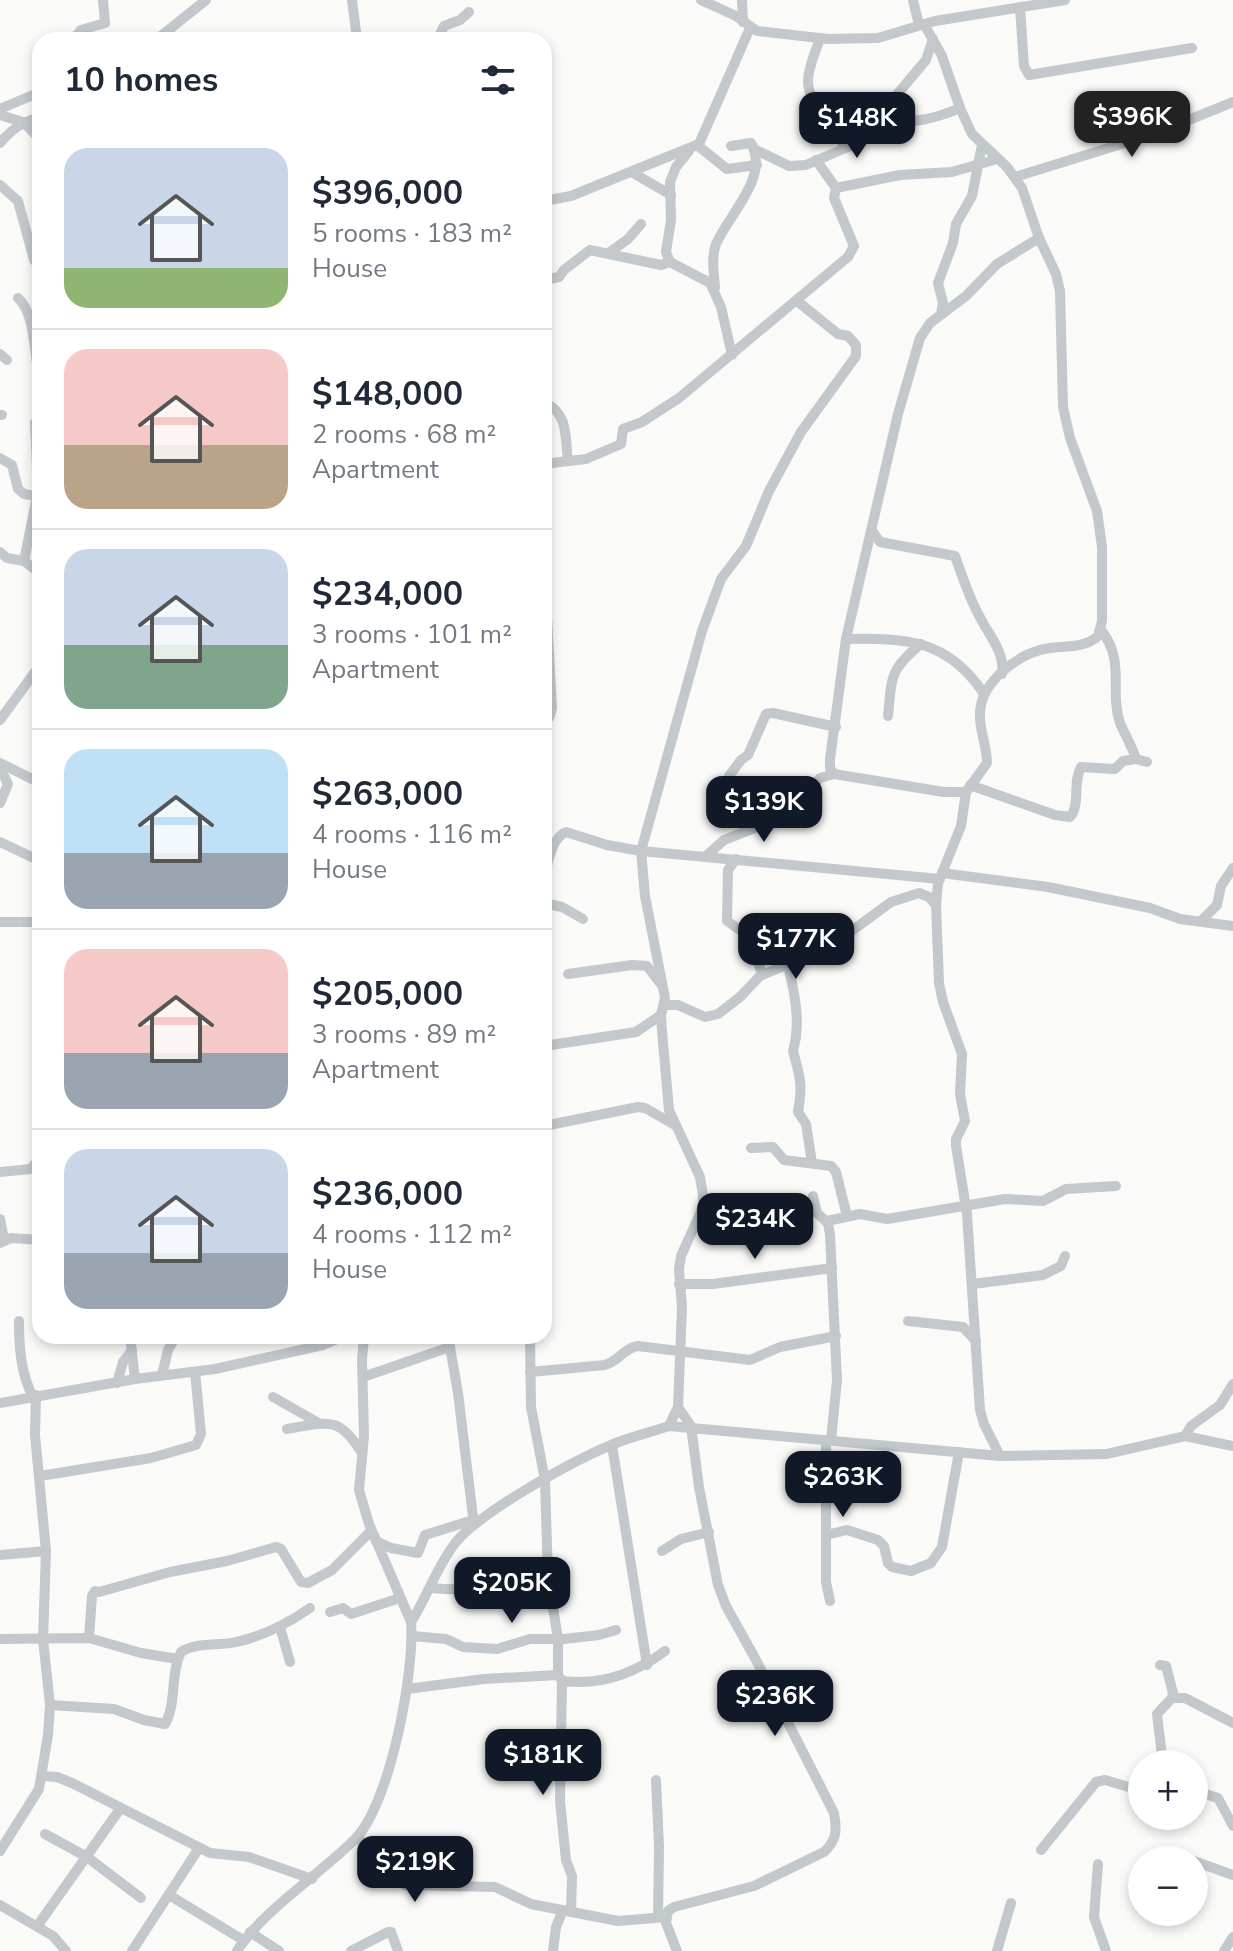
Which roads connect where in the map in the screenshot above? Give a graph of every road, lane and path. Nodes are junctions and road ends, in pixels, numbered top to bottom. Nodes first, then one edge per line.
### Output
1 (103, 0) edge
2 (206, 0) edge
3 (352, 0) edge
4 (701, 0) edge
5 (742, 0) edge
6 (913, 0) edge
7 (1065, 0) edge
8 (1020, 8) junction
9 (469, 12) dead end
10 (747, 25) junction
11 (922, 25) junction
12 (79, 32) edge
13 (166, 32) edge
14 (356, 32) edge
15 (441, 32) edge
16 (820, 38) junction
17 (933, 39) junction
18 (1192, 48) dead end
19 (32, 96) edge
20 (1233, 102) edge
21 (960, 108) junction
22 (4, 114) edge
23 (32, 119) edge
24 (23, 122) junction
25 (886, 122) junction
26 (11, 130) junction
27 (832, 130) junction
28 (32, 131) edge
29 (0, 143) edge
30 (982, 145) junction
31 (731, 146) dead end
32 (845, 146) junction
33 (694, 147) junction
34 (754, 149) junction
35 (833, 152) junction
36 (997, 159) junction
37 (816, 160) junction
38 (757, 165) junction
39 (978, 166) junction
40 (633, 173) junction
41 (1015, 177) junction
42 (0, 185) edge
43 (836, 188) junction
44 (671, 195) junction
45 (552, 200) edge
46 (641, 224) dead end
47 (1039, 238) junction
48 (32, 253) edge
49 (608, 253) junction
50 (670, 262) junction
51 (552, 278) edge
52 (715, 291) junction
53 (18, 298) dead end
54 (797, 301) junction
55 (941, 314) junction
56 (32, 322) edge
57 (732, 355) junction
58 (552, 406) edge
59 (0, 458) edge
60 (568, 461) junction
61 (552, 463) edge
62 (32, 495) edge
63 (32, 521) edge
64 (872, 531) junction
65 (0, 552) edge
66 (24, 561) junction
67 (32, 567) edge
68 (1101, 630) junction
69 (846, 639) junction
70 (921, 644) junction
71 (1002, 674) junction
72 (32, 680) edge
73 (984, 694) junction
74 (888, 716) dead end
75 (0, 720) edge
76 (836, 727) junction
77 (0, 765) edge
78 (834, 774) junction
79 (729, 776) dead end
80 (32, 779) edge
81 (968, 789) junction
82 (0, 803) edge
83 (0, 842) edge
84 (552, 851) edge
85 (641, 851) junction
86 (706, 856) junction
87 (32, 857) edge
88 (736, 859) junction
89 (1233, 868) edge
90 (940, 878) junction
91 (919, 893) junction
92 (552, 905) edge
93 (936, 905) junction
94 (583, 919) dead end
95 (1201, 921) junction
96 (0, 922) edge
97 (32, 922) edge
98 (1233, 926) edge
99 (788, 966) junction
100 (568, 974) dead end
101 (762, 975) junction
102 (662, 985) junction
103 (663, 1010) junction
104 (552, 1045) edge
105 (552, 1124) edge
106 (675, 1125) junction
107 (751, 1148) dead end
108 (812, 1163) junction
109 (32, 1170) edge
110 (0, 1172) edge
111 (1116, 1186) dead end
112 (813, 1196) dead end
113 (966, 1204) junction
114 (847, 1216) junction
115 (0, 1219) edge
116 (827, 1221) junction
117 (32, 1240) edge
118 (2, 1241) edge
119 (1065, 1256) dead end
120 (832, 1268) junction
121 (679, 1284) junction
122 (973, 1284) junction
123 (19, 1321) dead end
124 (908, 1321) dead end
125 (836, 1336) junction
126 (977, 1342) junction
127 (131, 1344) edge
128 (171, 1344) edge
129 (317, 1344) edge
130 (364, 1344) edge
131 (442, 1344) edge
132 (450, 1344) edge
133 (530, 1344) edge
134 (678, 1349) junction
135 (132, 1350) junction
136 (195, 1372) junction
137 (530, 1372) junction
138 (362, 1374) junction
139 (162, 1375) junction
140 (135, 1379) junction
141 (117, 1383) junction
142 (1233, 1384) edge
143 (35, 1396) junction
144 (273, 1397) dead end
145 (0, 1403) edge
146 (678, 1407) junction
147 (317, 1422) junction
148 (669, 1426) junction
149 (691, 1426) junction
150 (287, 1429) dead end
151 (1185, 1436) junction
152 (829, 1440) junction
153 (612, 1445) junction
154 (1233, 1446) edge
155 (959, 1452) junction
156 (362, 1453) junction
157 (1000, 1456) junction
158 (40, 1476) junction
159 (545, 1480) junction
160 (474, 1523) junction
161 (709, 1532) junction
162 (826, 1535) junction
163 (374, 1536) junction
164 (46, 1551) junction
165 (662, 1551) dead end
166 (0, 1555) edge
167 (548, 1577) junction
168 (431, 1588) junction
169 (400, 1598) junction
170 (830, 1601) dead end
171 (310, 1608) dead end
172 (330, 1612) dead end
173 (411, 1622) junction
174 (280, 1627) junction
175 (616, 1630) dead end
176 (412, 1636) junction
177 (89, 1638) junction
178 (0, 1639) edge
179 (43, 1639) junction
180 (558, 1639) junction
181 (665, 1651) dead end
182 (178, 1659) junction
183 (290, 1662) dead end
184 (647, 1665) junction
185 (1160, 1665) dead end
186 (560, 1678) junction
187 (407, 1689) junction
188 (1172, 1698) junction
189 (50, 1705) junction
190 (1233, 1723) edge
191 (1161, 1750) edge
192 (43, 1776) junction
193 (656, 1780) dead end
194 (1128, 1787) edge
195 (1208, 1795) edge
196 (120, 1809) junction
197 (1233, 1826) edge
198 (45, 1834) dead end
199 (357, 1837) junction
200 (2, 1844) edge
201 (199, 1848) junction
202 (1041, 1850) dead end
203 (87, 1857) junction
204 (1098, 1864) dead end
205 (1208, 1866) edge
206 (1233, 1875) edge
207 (312, 1879) junction
208 (169, 1895) junction
209 (141, 1898) dead end
210 (1011, 1903) dead end
211 (0, 1905) edge
212 (567, 1911) junction
213 (662, 1917) junction
214 (38, 1925) junction
215 (247, 1936) junction
216 (1233, 1937) edge
217 (66, 1951) edge
218 (132, 1951) edge
219 (237, 1951) edge
220 (279, 1951) edge
221 (351, 1951) edge
222 (398, 1951) edge
223 (553, 1951) edge
224 (677, 1951) edge
225 (997, 1951) edge
226 (1106, 1951) edge
227 (1224, 1951) edge

1 - 12 street
2 - 13 street
3 - 14 street
4 - 10 street
5 - 10 street
6 - 11 street
7 - 8 street
8 - 11 street
8 - 18 street
9 - 15 street
10 - 16 street
10 - 33 street
11 - 16 street
11 - 17 street
16 - 27 street
17 - 21 street
17 - 25 street
19 - 22 street
20 - 41 street
21 - 25 street
21 - 30 street
22 - 24 street
22 - 26 street
23 - 24 street
24 - 26 street
24 - 28 street
25 - 32 street
26 - 29 street
27 - 32 street
27 - 35 street
30 - 36 street
30 - 39 street
31 - 34 street
32 - 35 street
33 - 38 street
33 - 40 street
33 - 44 street
34 - 37 street
34 - 38 street
35 - 37 street
36 - 39 street
36 - 41 street
37 - 43 street
38 - 52 street
39 - 43 street
39 - 55 street
40 - 44 street
40 - 45 street
41 - 47 street
42 - 48 street
43 - 54 street
44 - 50 street
46 - 49 street
47 - 55 street
47 - 68 street
49 - 50 street
49 - 51 street
50 - 52 street
52 - 57 street
53 - 56 street
54 - 57 street
54 - 85 street
55 - 64 street
57 - 60 street
58 - 60 street
59 - 62 street
60 - 61 street
63 - 66 street
64 - 69 street
64 - 71 street
65 - 66 street
66 - 67 street
68 - 71 street
68 - 81 street
69 - 70 street
69 - 76 street
70 - 73 street
70 - 74 street
71 - 73 street
72 - 75 street
73 - 81 street
76 - 78 street
76 - 79 street
77 - 80 street
77 - 82 street
78 - 81 street
78 - 86 street
81 - 90 street
83 - 87 street
84 - 85 street
85 - 86 street
85 - 102 street
86 - 88 street
88 - 90 street
88 - 101 street
89 - 95 street
90 - 91 street
90 - 93 street
90 - 95 street
91 - 93 street
91 - 99 street
92 - 94 street
93 - 113 street
95 - 98 street
96 - 97 street
99 - 101 street
99 - 108 street
100 - 102 street
101 - 103 street
102 - 103 street
103 - 104 street
103 - 106 street
105 - 106 street
106 - 121 street
107 - 108 street
108 - 114 street
109 - 110 street
111 - 113 street
112 - 116 street
113 - 114 street
113 - 122 street
114 - 116 street
115 - 118 street
116 - 120 street
117 - 118 street
119 - 122 street
120 - 121 street
120 - 125 street
121 - 134 street
122 - 126 street
123 - 143 street
124 - 126 street
125 - 134 street
125 - 152 street
126 - 157 street
127 - 135 street
128 - 139 street
129 - 136 street
130 - 138 street
131 - 138 street
132 - 160 street
133 - 137 street
134 - 137 street
134 - 146 street
135 - 140 street
135 - 141 street
136 - 139 street
136 - 158 street
137 - 159 street
138 - 156 street
139 - 140 street
140 - 141 street
141 - 143 street
142 - 151 street
143 - 145 street
143 - 158 street
144 - 147 street
146 - 148 street
146 - 149 street
147 - 150 street
147 - 156 street
148 - 149 street
148 - 153 street
149 - 152 street
149 - 161 street
151 - 154 street
151 - 157 street
152 - 155 street
152 - 162 street
153 - 159 street
153 - 184 street
155 - 157 street
155 - 162 street
156 - 163 street
158 - 164 street
159 - 160 street
159 - 167 street
160 - 163 street
160 - 168 street
161 - 165 street
161 - 213 street
162 - 170 street
163 - 169 street
163 - 177 street
164 - 166 street
164 - 179 street
167 - 168 street
167 - 180 street
168 - 173 street
169 - 172 street
169 - 173 street
171 - 174 street
173 - 176 street
174 - 182 street
174 - 183 street
175 - 180 street
176 - 180 street
176 - 187 street
177 - 179 street
177 - 182 street
178 - 179 street
179 - 189 street
180 - 186 street
181 - 184 street
182 - 189 street
184 - 186 street
185 - 188 street
186 - 187 street
186 - 212 street
187 - 199 street
188 - 190 street
188 - 191 street
189 - 192 street
192 - 196 street
192 - 200 street
193 - 213 street
194 - 202 street
195 - 197 street
196 - 201 street
196 - 203 street
198 - 203 street
199 - 207 street
199 - 212 street
201 - 207 street
201 - 208 street
203 - 209 street
203 - 214 street
204 - 226 street
205 - 206 street
207 - 215 street
208 - 215 street
208 - 218 street
210 - 225 street
211 - 214 street
212 - 213 street
212 - 223 street
213 - 224 street
214 - 217 street
215 - 219 street
215 - 220 street
216 - 227 street
221 - 222 street

